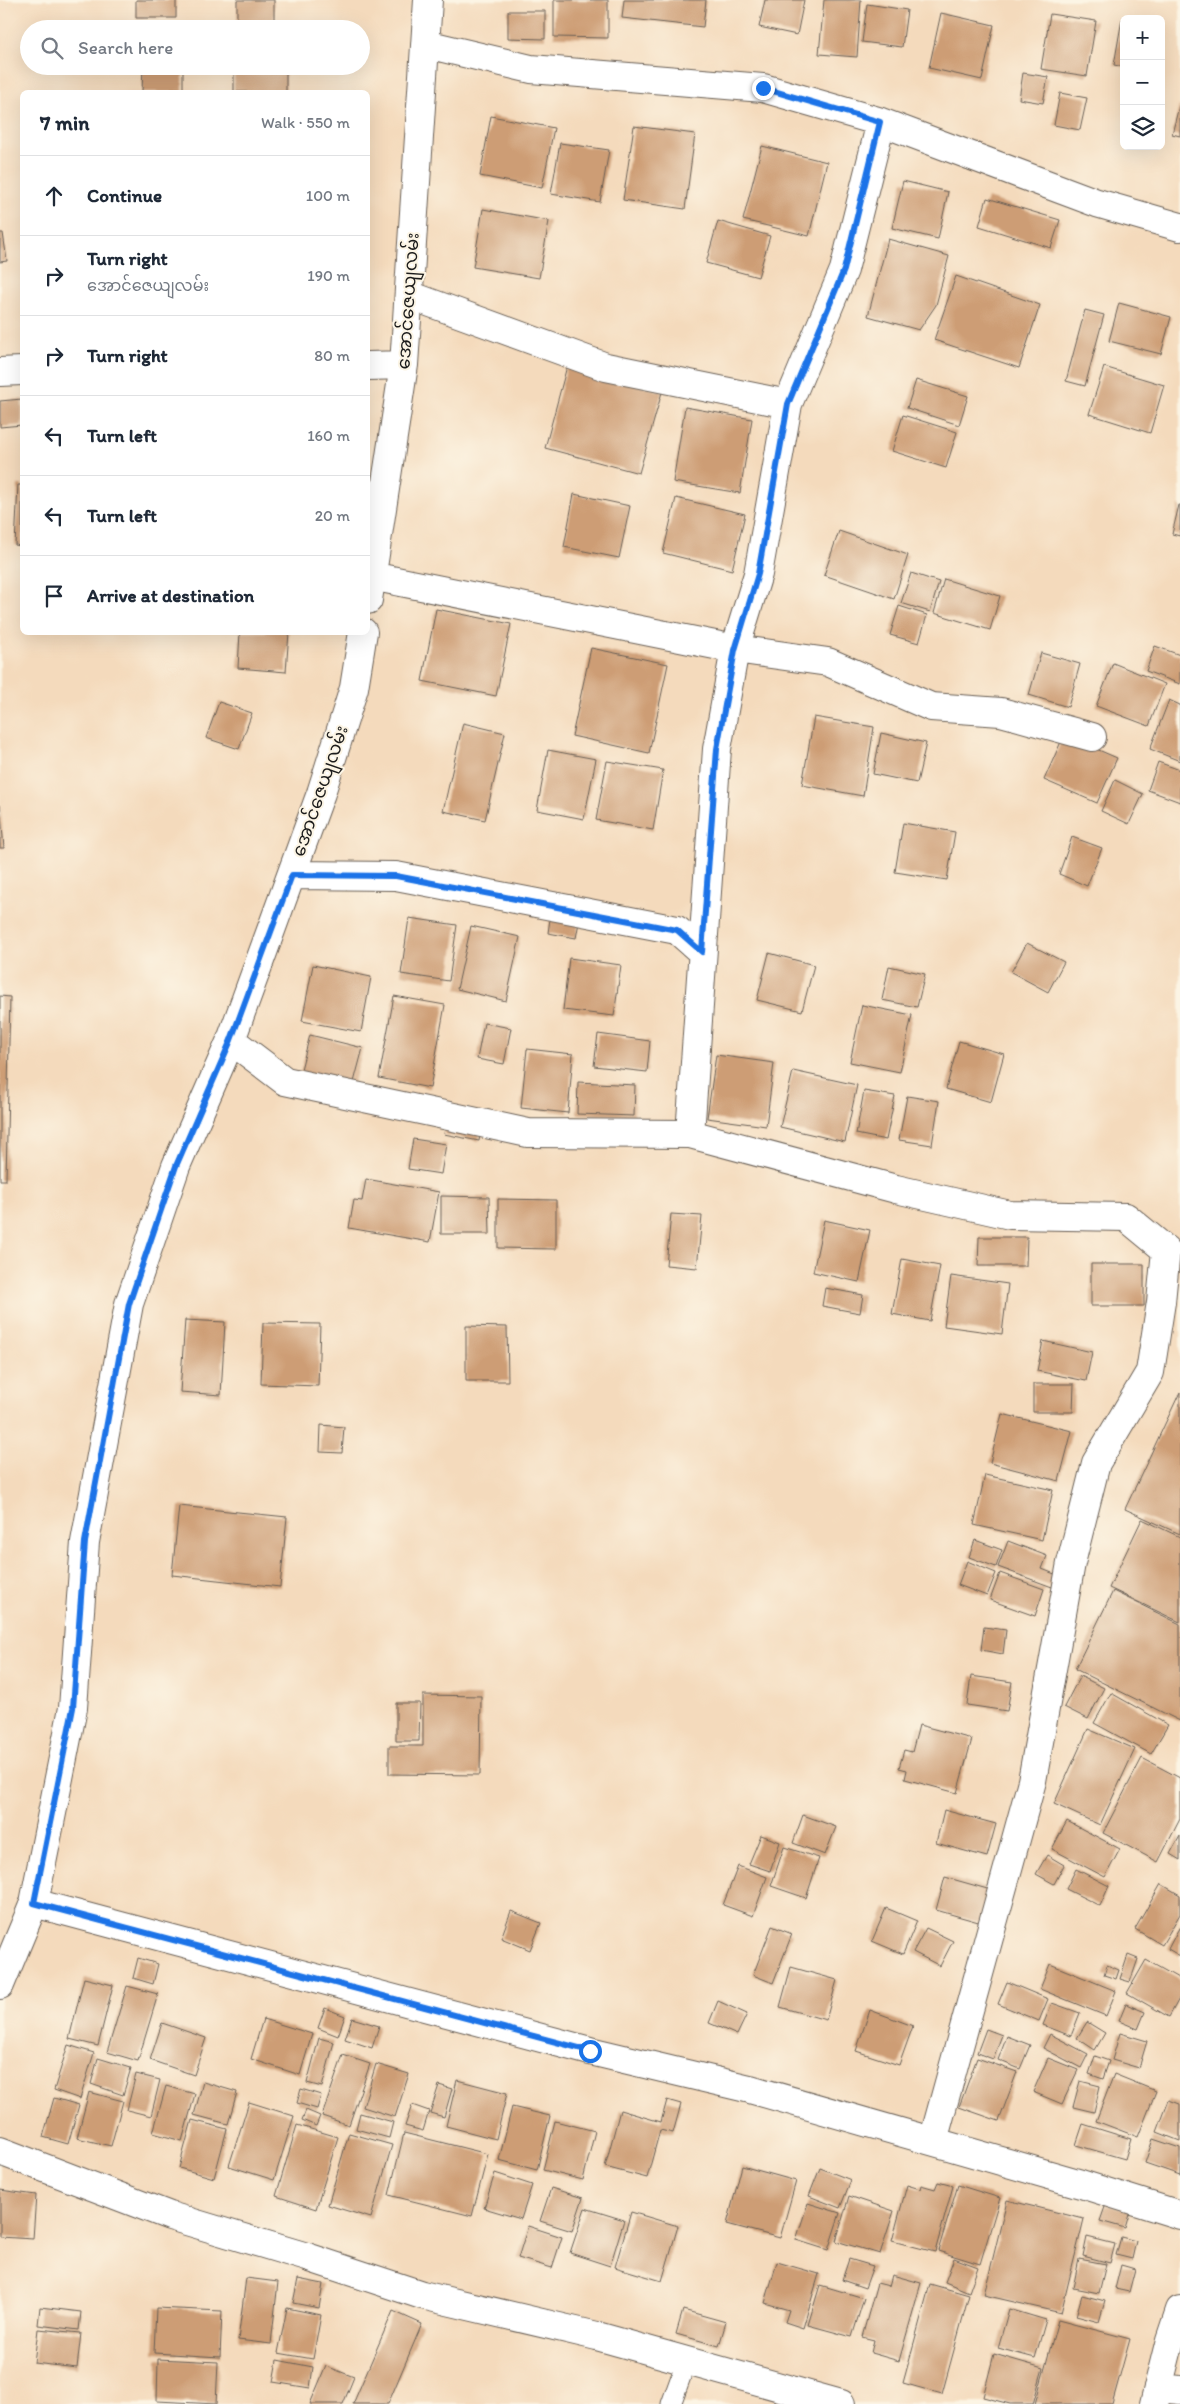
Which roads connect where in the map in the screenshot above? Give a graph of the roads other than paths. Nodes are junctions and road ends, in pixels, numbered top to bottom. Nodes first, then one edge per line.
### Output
1 (428, 0) edge
2 (426, 44) junction
3 (880, 122) junction
4 (1180, 227) edge
5 (409, 295) junction
6 (404, 365) junction
7 (370, 366) edge
8 (20, 371) edge
9 (0, 372) edge
10 (788, 404) junction
11 (370, 582) edge
12 (370, 588) edge
13 (363, 635) edge
14 (735, 650) junction
15 (1092, 737) dead end
16 (292, 875) junction
17 (702, 952) junction
18 (231, 1040) junction
19 (690, 1134) junction
20 (34, 1903) junction
21 (0, 1985) edge
22 (933, 2141) junction
23 (0, 2151) edge
24 (1180, 2215) edge
25 (1180, 2310) edge
26 (687, 2360) junction
27 (1164, 2394) edge
28 (672, 2404) edge
29 (841, 2404) edge

1 - 2 street, အောင်ဇေယျလမ်း
2 - 3 street
2 - 5 street, အောင်ဇေယျလမ်း
3 - 4 street
3 - 10 street
5 - 6 street, အောင်ဇေယျလမ်း
5 - 10 street
6 - 7 street
6 - 11 street, အောင်ဇေယျလမ်း
8 - 9 street
10 - 14 street
12 - 14 street
13 - 16 street, အောင်ဇေယျလမ်း
14 - 15 street
14 - 17 street
16 - 17 street
16 - 18 street, အောင်ဇေယျလမ်း
17 - 19 street
18 - 19 street
18 - 20 street, အောင်ဇေယျလမ်း
19 - 22 street
20 - 21 street, အောင်ဇေယျလမ်း
20 - 22 street
22 - 24 street
23 - 26 street
25 - 27 street
26 - 28 lane
26 - 29 street

